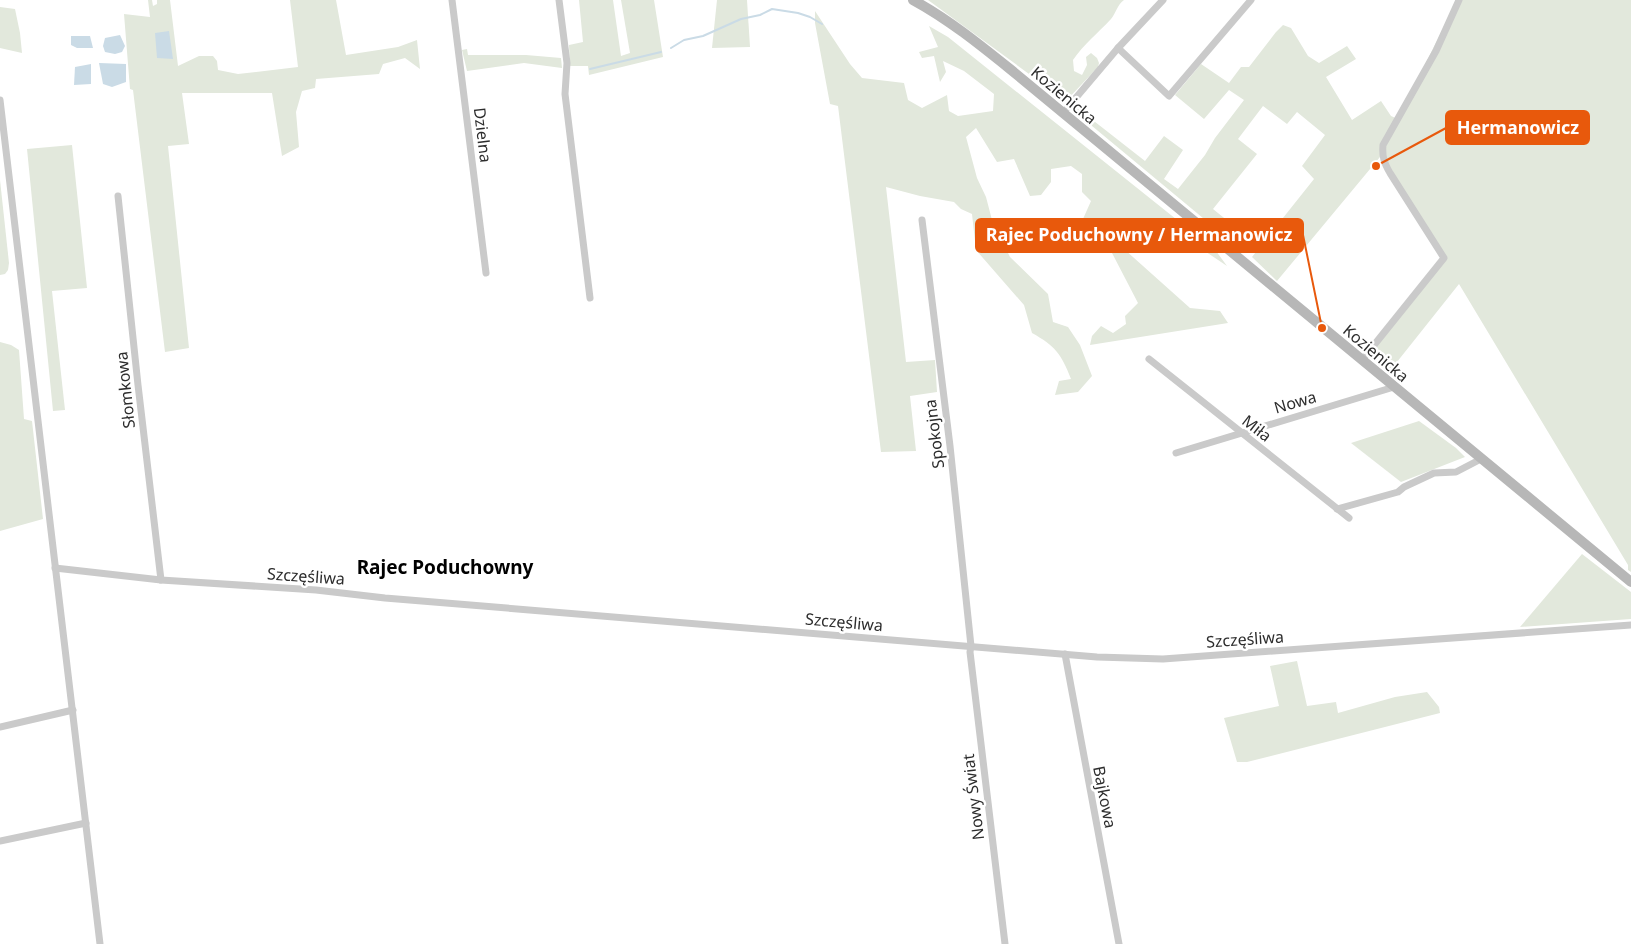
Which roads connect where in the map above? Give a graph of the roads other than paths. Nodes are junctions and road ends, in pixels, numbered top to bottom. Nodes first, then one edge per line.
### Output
1 (452, 0) edge
2 (558, 0) edge
3 (913, 0) edge
4 (1163, 0) edge
5 (1252, 0) edge
6 (1459, 0) edge
7 (1118, 48) junction
8 (0, 100) edge
9 (1063, 113) junction
10 (118, 196) dead end
11 (922, 220) dead end
12 (486, 273) dead end
13 (590, 298) dead end
14 (1149, 359) dead end
15 (1362, 360) junction
16 (1394, 387) junction
17 (1241, 433) junction
18 (1176, 453) dead end
19 (1481, 459) junction
20 (1337, 509) junction
21 (1349, 518) dead end
22 (55, 568) junction
23 (161, 580) junction
24 (1631, 582) edge
25 (1631, 625) edge
26 (971, 646) junction
27 (1065, 654) junction
28 (73, 710) junction
29 (0, 727) edge
30 (86, 822) junction
31 (0, 841) edge
32 (100, 944) edge
33 (1005, 944) edge
34 (1119, 944) edge

1 - 12 street, Dzielna
2 - 13 street
3 - 9 main road, Kozienicka
4 - 7 street
5 - 7 street
6 - 15 street
7 - 9 street
8 - 22 street
9 - 15 main road, Kozienicka
10 - 23 street, Słomkowa
11 - 26 street, Spokojna
14 - 17 street, Miła
15 - 16 main road, Kozienicka
16 - 17 street, Nowa
16 - 19 main road, Kozienicka
17 - 18 street, Nowa
17 - 20 street, Miła
19 - 20 street
19 - 24 main road, Kozienicka
20 - 21 street, Miła
22 - 23 street, Szczęśliwa
22 - 28 street
23 - 26 street, Szczęśliwa
25 - 27 street, Szczęśliwa
26 - 27 street, Szczęśliwa
26 - 33 street, Nowy Świat
27 - 34 street, Bajkowa
28 - 29 street
28 - 30 street
30 - 31 street
30 - 32 street

